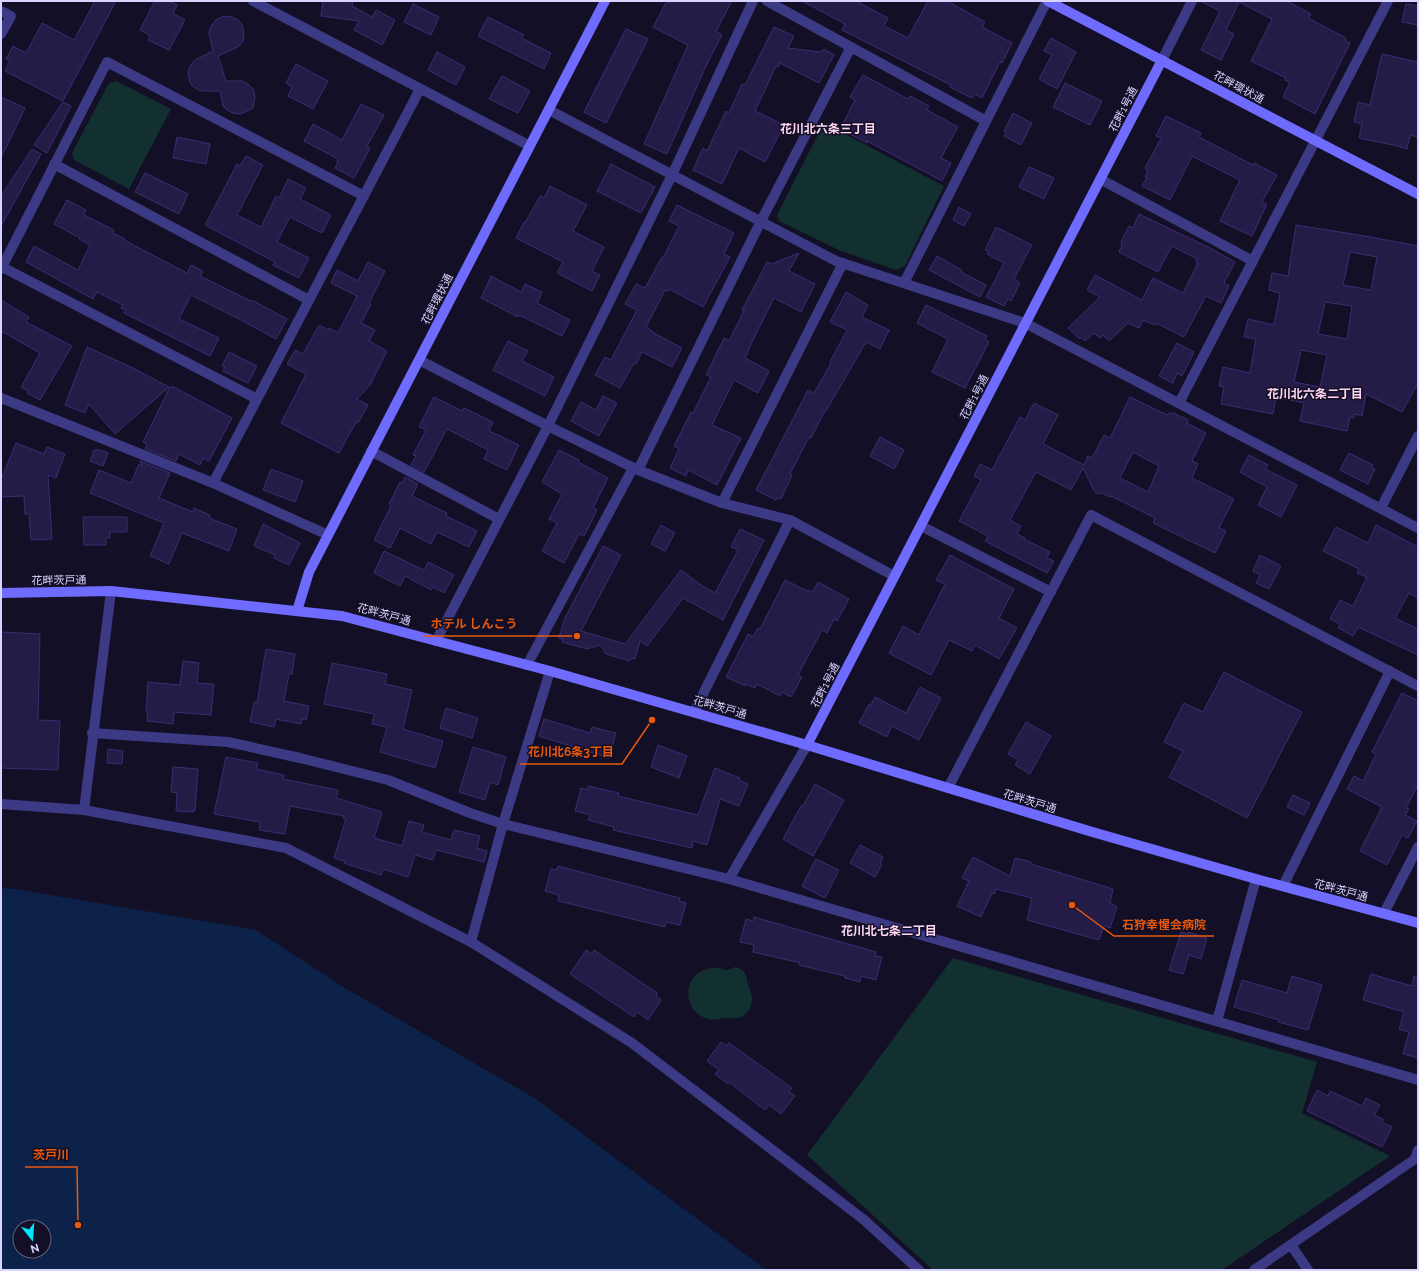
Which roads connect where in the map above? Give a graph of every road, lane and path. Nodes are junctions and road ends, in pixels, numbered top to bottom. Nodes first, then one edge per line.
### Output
1 (252, 1) edge
2 (605, 1) edge
3 (753, 1) edge
4 (767, 1) edge
5 (1048, 1) edge
6 (1192, 1) edge
7 (1388, 1) edge
8 (1, 11) edge
9 (1, 34) edge
10 (852, 47) junction
11 (1162, 60) junction
12 (420, 89) junction
13 (548, 110) junction
14 (986, 121) junction
15 (1315, 140) junction
16 (530, 146) junction
17 (54, 164) junction
18 (672, 175) junction
19 (1100, 179) junction
20 (1418, 194) edge
21 (364, 196) junction
22 (761, 221) junction
23 (1253, 260) junction
24 (843, 263) junction
25 (2, 268) edge
26 (904, 283) junction
27 (309, 300) junction
28 (1025, 323) junction
29 (419, 360) junction
30 (1, 398) edge
31 (257, 399) junction
32 (1179, 403) junction
33 (548, 426) junction
34 (1418, 436) edge
35 (371, 451) junction
36 (636, 469) junction
37 (213, 483) junction
38 (722, 504) junction
39 (1381, 508) junction
40 (499, 519) junction
41 (790, 520) junction
42 (921, 526) junction
43 (1418, 528) edge
44 (328, 535) junction
45 (894, 576) junction
46 (111, 591) junction
47 (1051, 592) junction
48 (1, 593) edge
49 (297, 611) junction
50 (436, 641) junction
51 (527, 665) junction
52 (550, 671) junction
53 (1390, 671) junction
54 (1418, 686) edge
55 (694, 712) junction
56 (92, 734) junction
57 (807, 745) junction
58 (948, 788) junction
59 (1, 804) edge
60 (84, 810) junction
61 (503, 824) junction
62 (1418, 848) edge
63 (730, 879) junction
64 (1256, 879) junction
65 (1283, 886) junction
66 (1384, 913) junction
67 (1418, 922) edge
68 (471, 942) junction
69 (1217, 1021) junction
70 (1418, 1080) edge
71 (1418, 1150) edge
72 (1290, 1245) junction
73 (919, 1270) edge
74 (1254, 1270) edge
75 (1308, 1270) edge

1 - 12 street
2 - 13 street, 花畔環状通
3 - 18 street
4 - 10 street
5 - 11 street, 花畔環状通
5 - 14 street
6 - 11 street
7 - 15 street
8 - 9 street
10 - 14 street
10 - 22 street
11 - 15 street, 花畔環状通
11 - 19 street, 花畔1号通
12 - 16 street
12 - 21 street
13 - 16 street, 花畔環状通
13 - 18 street
14 - 26 street
15 - 20 street, 花畔環状通
15 - 23 street
16 - 29 street, 花畔環状通
17 - 21 street
17 - 25 street
17 - 27 street
18 - 22 street
18 - 33 street
19 - 23 street
19 - 28 street, 花畔1号通
21 - 27 street
22 - 24 street
22 - 36 street
23 - 32 street
24 - 26 street
24 - 38 street
25 - 31 street
26 - 28 street
27 - 31 street
28 - 32 street
28 - 42 street, 花畔1号通
29 - 33 street
29 - 35 street, 花畔環状通
30 - 37 street
31 - 37 street
32 - 39 street
33 - 36 street
33 - 40 street
34 - 39 street
35 - 40 street
35 - 44 street, 花畔環状通
36 - 38 street
36 - 51 street
37 - 44 street
38 - 41 street
39 - 43 street
40 - 50 street
41 - 45 street
41 - 55 street
42 - 45 street, 花畔1号通
42 - 47 street
44 - 49 street, 花畔環状通
45 - 57 street, 花畔1号通
46 - 48 street, 花畔茨戸通
46 - 49 street, 花畔茨戸通
46 - 56 street
47 - 53 street
47 - 58 street
49 - 50 street, 花畔茨戸通
50 - 51 street, 花畔茨戸通
51 - 52 street, 花畔茨戸通
52 - 55 street, 花畔茨戸通
52 - 61 street
53 - 54 street
53 - 65 street
55 - 57 street, 花畔茨戸通
56 - 60 street
56 - 61 street
57 - 58 street, 花畔茨戸通
57 - 63 street
58 - 64 street, 花畔茨戸通
59 - 60 street
60 - 68 street
61 - 63 street
61 - 68 street
62 - 66 street
63 - 69 street
64 - 65 street, 花畔茨戸通
64 - 69 street
65 - 66 street, 花畔茨戸通
66 - 67 street, 花畔茨戸通
68 - 73 street
69 - 70 street
71 - 72 street
72 - 74 street
72 - 75 street

